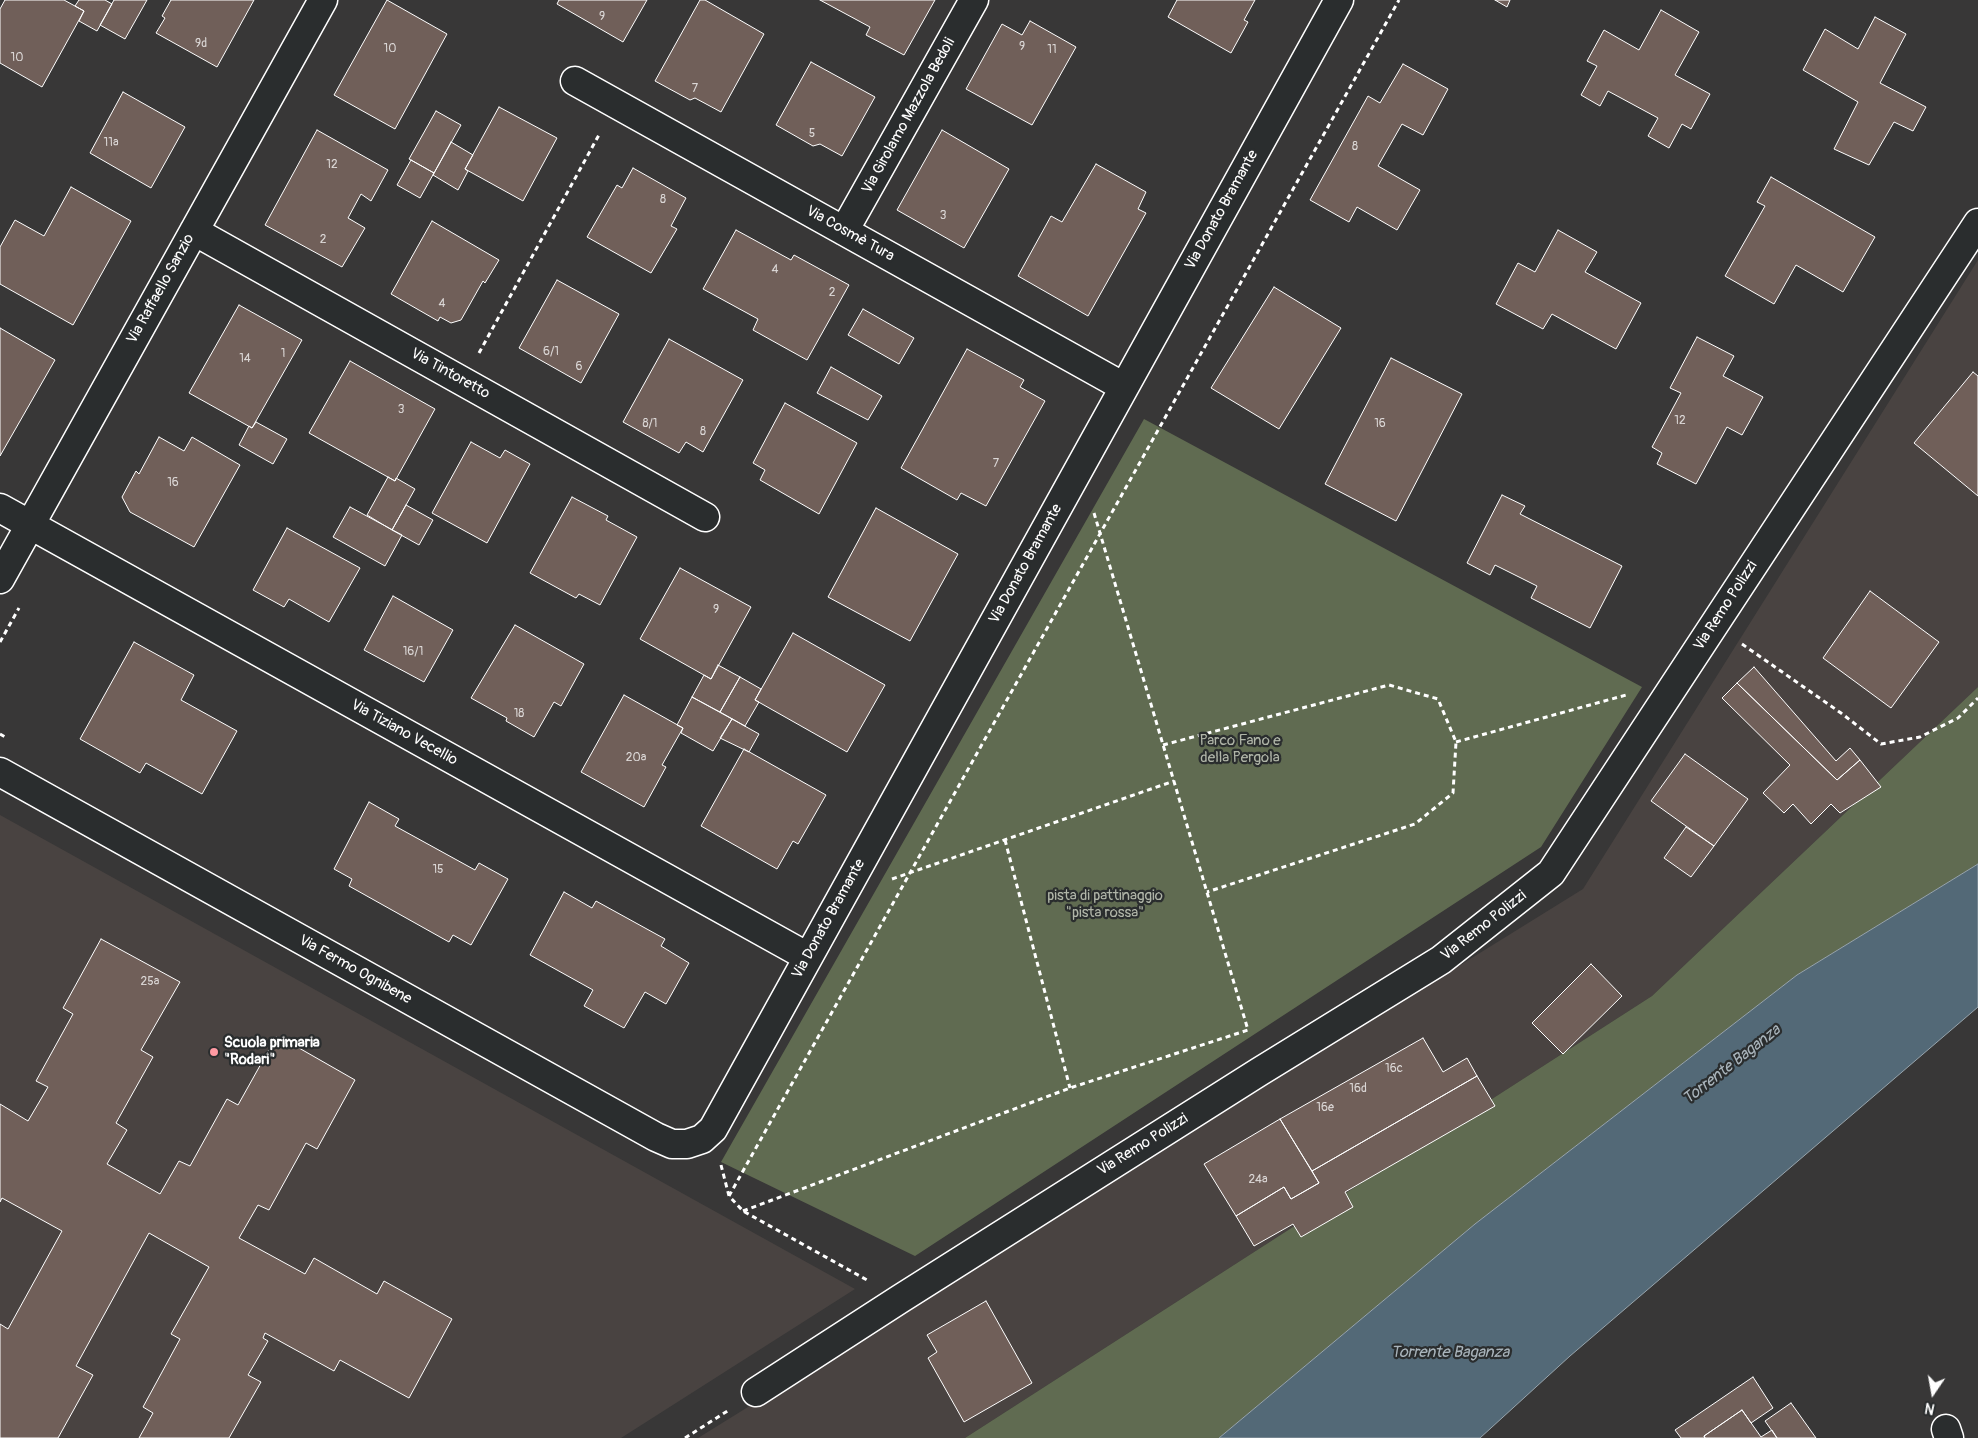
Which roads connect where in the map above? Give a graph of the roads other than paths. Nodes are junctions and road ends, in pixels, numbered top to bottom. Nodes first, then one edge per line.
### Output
1 (323, 0) edge
2 (974, 0) edge
3 (1339, 0) edge
4 (575, 81) dead end
5 (1978, 223) edge
6 (194, 231) junction
7 (844, 231) junction
8 (1124, 387) junction
9 (0, 508) edge
10 (705, 517) dead end
11 (30, 525) junction
12 (0, 579) edge
13 (0, 772) edge
14 (808, 957) junction
15 (713, 1129) joint
16 (756, 1392) road end

1 - 6 street, Via Raffaello Sanzio
2 - 7 street, Via Girolamo Mazzola Bedoli
3 - 8 street, Via Donato Bramante
4 - 7 street, Via Cosmè Tura
5 - 16 street, Via Remo Polizzi
6 - 10 street, Via Tintoretto
6 - 11 street, Via Raffaello Sanzio
7 - 8 street, Via Cosmè Tura
8 - 14 street, Via Donato Bramante
9 - 11 street, Via Tiziano Vecellio
11 - 12 street, Via Raffaello Sanzio
11 - 14 street, Via Tiziano Vecellio
13 - 15 street, Via Fermo Ognibene
14 - 15 street, Via Donato Bramante

